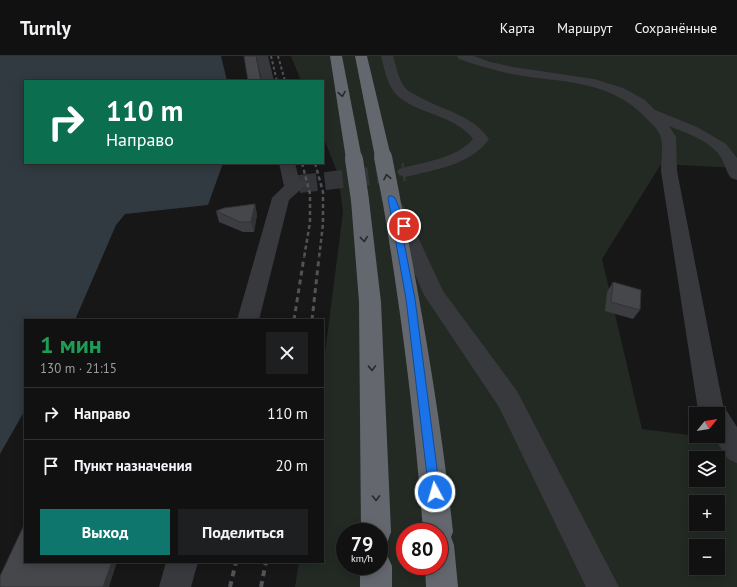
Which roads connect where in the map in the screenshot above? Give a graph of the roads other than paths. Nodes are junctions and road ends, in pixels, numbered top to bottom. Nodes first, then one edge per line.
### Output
1 (262, 56) edge
2 (336, 56) edge
3 (361, 56) edge
4 (387, 56) edge
5 (463, 56) edge
6 (268, 80) edge
7 (653, 114) junction
8 (287, 164) edge
9 (405, 172) tunnel mouth
10 (737, 175) edge
11 (392, 198) junction
12 (248, 319) edge
13 (710, 407) edge
14 (725, 431) edge
15 (737, 450) edge
16 (376, 523) edge
17 (437, 523) edge
18 (182, 563) edge
19 (376, 575) edge
20 (441, 575) edge
21 (176, 587) edge
22 (376, 587) edge
23 (442, 587) edge
24 (603, 587) edge

1 - 6 street
2 -> 16 highway, bridge
11 -> 3 highway, bridge
4 - 9 street
5 - 7 street
7 - 10 street
7 - 13 street
8 - 12 street
11 - 17 highway
11 - 24 street
14 - 15 street
18 - 21 street
19 - 22 highway
20 - 23 highway

